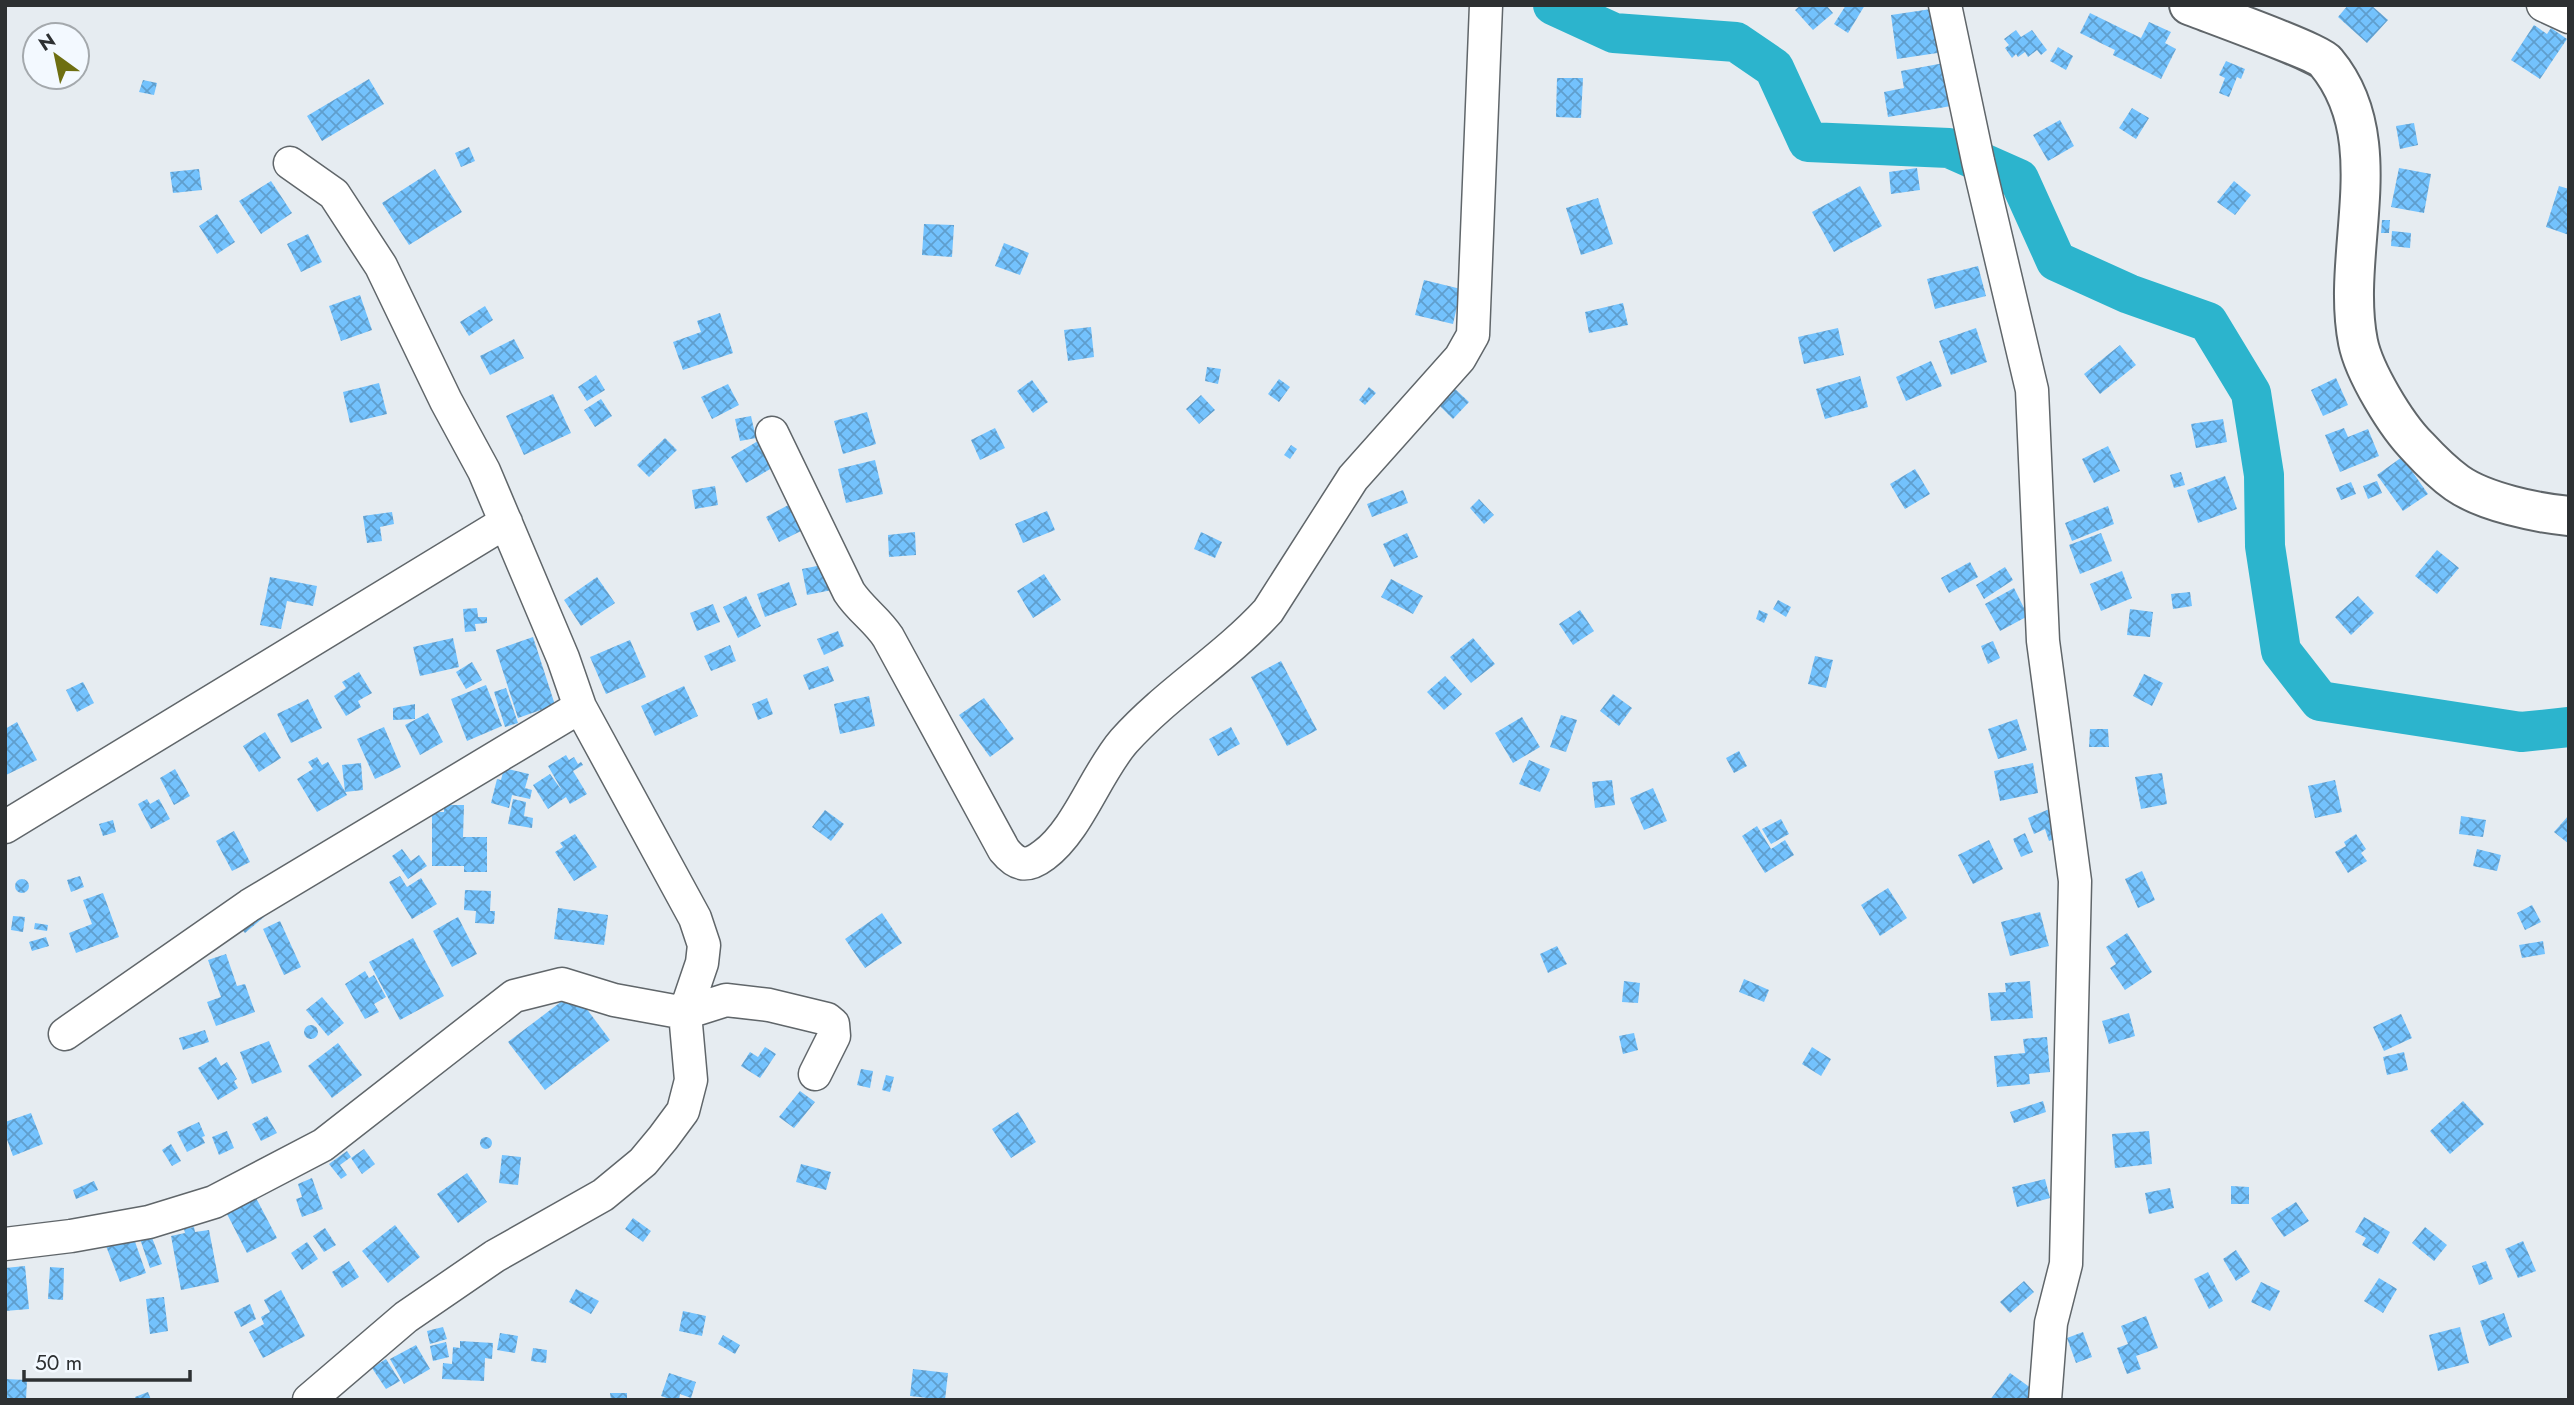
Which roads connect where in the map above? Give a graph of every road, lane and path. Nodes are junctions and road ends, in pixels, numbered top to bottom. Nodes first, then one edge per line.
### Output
1 (1486, 5) edge
2 (1945, 5) edge
3 (2189, 5) edge
4 (2543, 5) edge
5 (2569, 17) edge
6 (290, 163) dead end
7 (772, 433) dead end
8 (2569, 516) edge
9 (506, 522) junction
10 (580, 706) junction
11 (5, 827) edge
12 (685, 1013) junction
13 (65, 1034) dead end
14 (815, 1074) dead end
15 (5, 1244) edge
16 (338, 1389) edge
17 (309, 1400) edge
18 (2045, 1400) edge

1 - 7 street
2 - 18 street
3 - 8 main road
4 - 5 street
6 - 9 street
9 - 10 street
9 - 11 street
10 - 12 street
10 - 13 street
12 - 14 street
12 - 15 street
12 - 16 street
16 - 17 street

